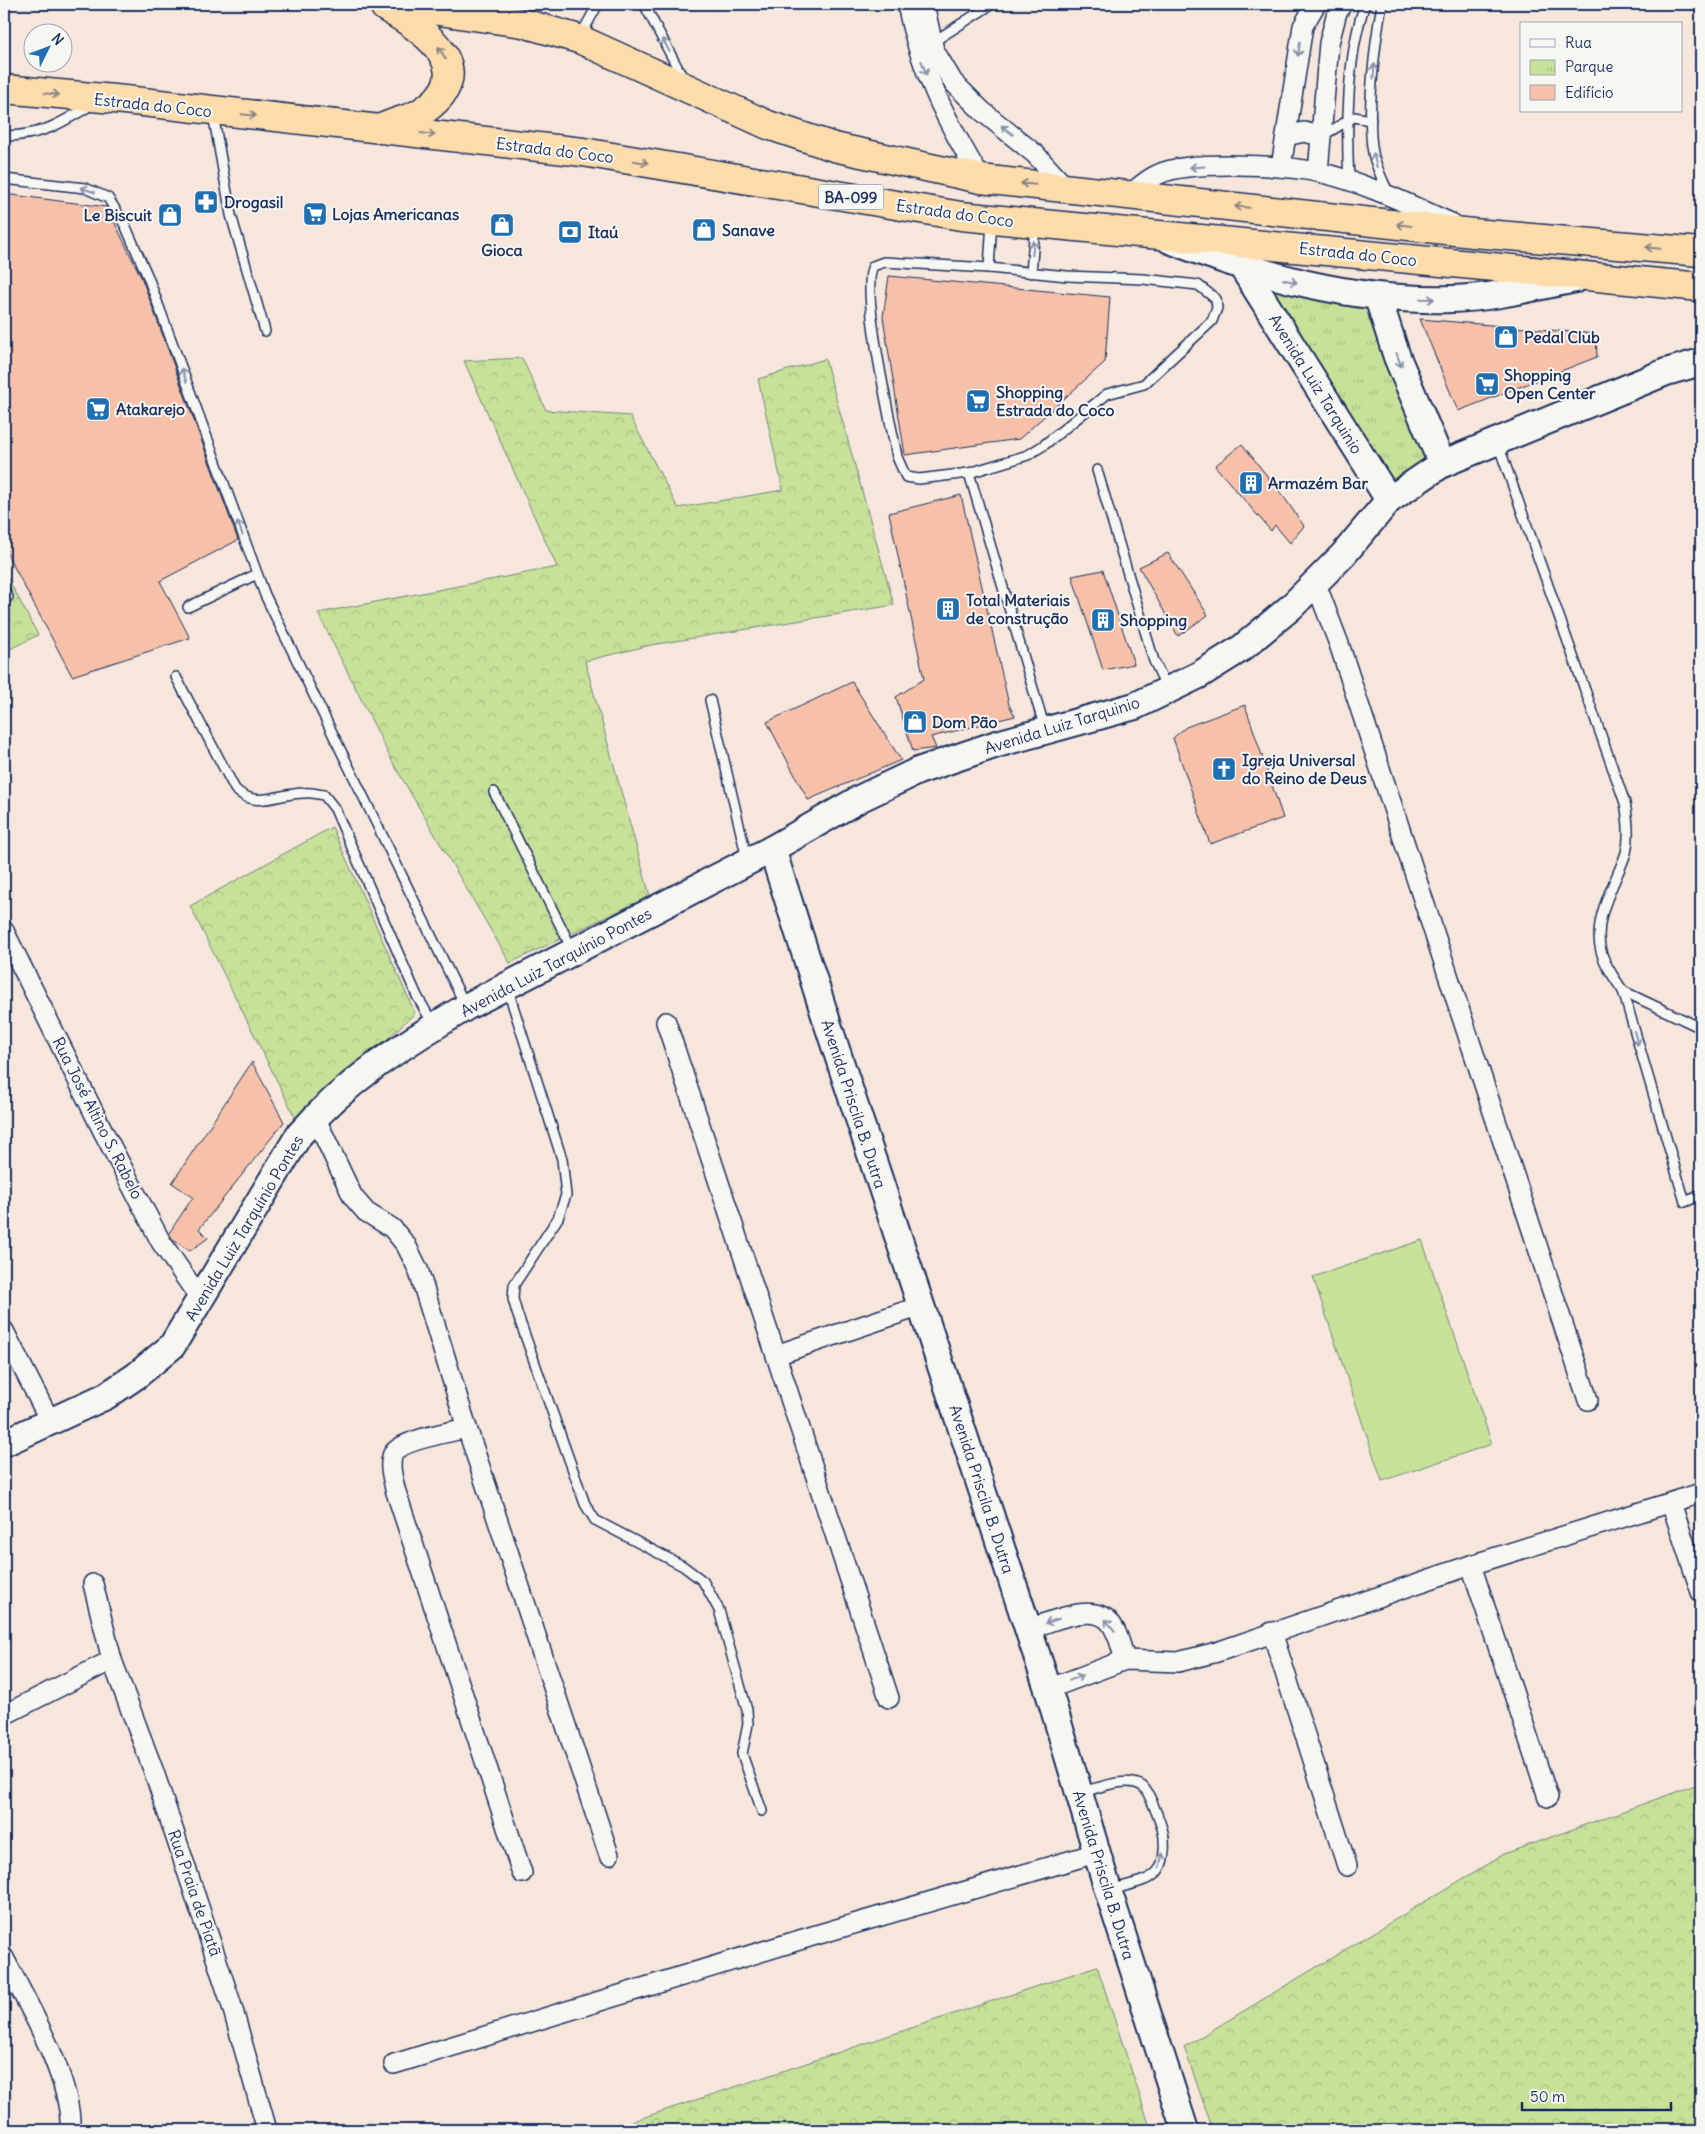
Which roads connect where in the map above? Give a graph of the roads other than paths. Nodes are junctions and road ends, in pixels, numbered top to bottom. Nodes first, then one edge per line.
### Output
1 (378, 4) edge
2 (390, 4) edge
3 (598, 4) edge
4 (644, 4) edge
5 (907, 4) edge
6 (924, 4) edge
7 (992, 4) edge
8 (1316, 4) edge
9 (1365, 4) edge
10 (1382, 4) edge
11 (1340, 8) edge
12 (579, 39) junction
13 (925, 43) junction
14 (688, 87) junction
15 (4, 89) edge
16 (101, 99) junction
17 (212, 112) junction
18 (1348, 119) junction
19 (1371, 120) junction
20 (378, 129) junction
21 (4, 136) edge
22 (1286, 136) junction
23 (1321, 136) junction
24 (1281, 168) junction
25 (1318, 172) junction
26 (4, 179) edge
27 (981, 179) junction
28 (1349, 182) junction
29 (1067, 189) junction
30 (1128, 196) junction
31 (1390, 197) junction
32 (992, 219) junction
33 (1035, 223) junction
34 (1472, 233) junction
35 (1156, 234) junction
36 (1701, 252) edge
37 (989, 268) junction
38 (1243, 268) junction
39 (1031, 273) junction
40 (1586, 276) junction
41 (1701, 287) edge
42 (1378, 298) junction
43 (266, 331) dead end
44 (1701, 363) edge
45 (1498, 442) junction
46 (1442, 464) junction
47 (1097, 470) dead end
48 (969, 473) junction
49 (1389, 500) junction
50 (257, 574) junction
51 (1316, 584) junction
52 (4, 590) edge
53 (4, 599) edge
54 (188, 607) dead end
55 (176, 676) dead end
56 (1168, 690) junction
57 (710, 700) dead end
58 (1046, 730) junction
59 (494, 792) dead end
60 (772, 849) junction
61 (748, 862) junction
62 (4, 931) edge
63 (574, 952) junction
64 (507, 986) junction
65 (1623, 991) junction
66 (466, 1008) junction
67 (666, 1022) dead end
68 (434, 1027) junction
69 (1701, 1028) edge
70 (315, 1117) junction
71 (1701, 1195) edge
72 (201, 1300) junction
73 (921, 1306) junction
74 (4, 1331) edge
75 (776, 1355) junction
76 (1588, 1400) dead end
77 (50, 1421) junction
78 (467, 1428) junction
79 (4, 1443) edge
80 (1701, 1493) edge
81 (1671, 1503) junction
82 (1471, 1565) junction
83 (93, 1584) dead end
84 (1701, 1592) edge
85 (1028, 1629) junction
86 (1272, 1632) junction
87 (112, 1660) junction
88 (1125, 1660) junction
89 (1048, 1689) junction
90 (889, 1698) dead end
91 (4, 1715) edge
92 (1079, 1793) junction
93 (1548, 1797) dead end
94 (762, 1811) dead end
95 (1096, 1853) junction
96 (609, 1855) dead end
97 (1347, 1866) dead end
98 (522, 1873) dead end
99 (1108, 1890) junction
100 (4, 1958) edge
101 (394, 2064) dead end
102 (70, 2130) edge
103 (267, 2130) edge
104 (1185, 2130) edge

20 -> 1 highway
2 - 12 highway, Estrada do Coco
3 - 12 lane
14 -> 4 lane
5 - 13 street
6 - 13 street
7 - 13 lane
8 - 11 street
8 -> 22 street
9 - 18 lane
19 -> 10 lane
11 - 23 street
12 - 14 highway, Estrada do Coco
13 -> 27 street
29 -> 13 street
14 - 27 highway, Estrada do Coco
15 -> 16 highway, Estrada do Coco / BA-099
16 - 17 highway, Estrada do Coco / BA-099
16 - 21 lane
17 -> 20 highway, Estrada do Coco / BA-099
17 - 43 lane
18 - 19 lane
18 - 23 lane
18 - 28 lane
31 -> 19 lane
20 -> 32 highway, Estrada do Coco / BA-099
22 - 23 street
22 - 24 street
23 - 25 street
24 - 25 street
24 -> 30 street
25 - 28 street
50 -> 26 lane
29 -> 27 highway, Estrada do Coco
28 - 31 street
29 - 30 highway, Estrada do Coco
34 -> 30 highway, Estrada do Coco
31 - 34 street
32 - 33 highway, Estrada do Coco / BA-099
32 - 37 lane
33 - 35 highway, Estrada do Coco / BA-099
39 -> 33 lane
36 -> 34 highway, Estrada do Coco
35 - 38 street
35 - 40 highway, Estrada do Coco / BA-099
37 - 39 lane
37 - 48 lane
38 -> 42 street
38 - 49 street, Avenida Luiz Tarquinio
39 - 48 lane
40 - 41 highway, Estrada do Coco / BA-099
42 -> 40 street
42 -> 46 street
44 - 45 street, Avenida Luiz Tarquinio
45 - 46 street, Avenida Luiz Tarquinio
45 - 65 lane
46 - 49 street, Avenida Luiz Tarquinio
47 - 56 lane
48 - 58 lane
49 - 51 street, Avenida Luiz Tarquinio
50 - 54 lane
50 - 66 lane
51 - 56 street, Avenida Luiz Tarquinio
51 - 76 street
52 - 53 lane
55 - 68 lane
56 - 58 street, Avenida Luiz Tarquinio
57 - 61 lane
58 - 60 street, Avenida Luiz Tarquinio
59 - 63 lane
60 - 61 street, Avenida Luiz Tarquínio Pontes
60 - 73 street, Avenida Priscila B. Dutra
61 - 63 street, Avenida Luiz Tarquínio Pontes
62 - 72 street, Rua José Altino S. Rabelo
63 - 64 street, Avenida Luiz Tarquínio Pontes
64 - 66 street, Avenida Luiz Tarquínio Pontes
64 - 94 lane
65 - 69 lane
65 -> 71 lane
66 - 68 street, Avenida Luiz Tarquínio Pontes
67 - 75 street
68 - 70 street, Avenida Luiz Tarquínio Pontes
70 - 72 street, Avenida Luiz Tarquínio Pontes
70 - 78 street
72 - 77 street, Avenida Luiz Tarquínio Pontes
73 - 75 street
73 - 85 street, Avenida Priscila B. Dutra
74 - 77 street
75 - 90 street
77 - 79 street, Avenida Luiz Tarquínio Pontes
78 - 96 street
78 - 98 street
80 - 81 street
81 - 82 street
81 - 84 street
82 - 86 street
82 - 93 street
83 - 87 street, Rua Praia de Piatã
88 -> 85 street
85 - 89 street, Avenida Priscila B. Dutra
86 - 88 street
86 - 97 street
87 - 91 street
87 - 103 street, Rua Praia de Piatã
89 -> 88 street
89 - 92 street, Avenida Priscila B. Dutra
92 - 95 street, Avenida Priscila B. Dutra
99 -> 92 lane
95 - 99 street, Avenida Priscila B. Dutra
95 - 101 street
99 - 104 street, Avenida Priscila B. Dutra
100 - 102 street

